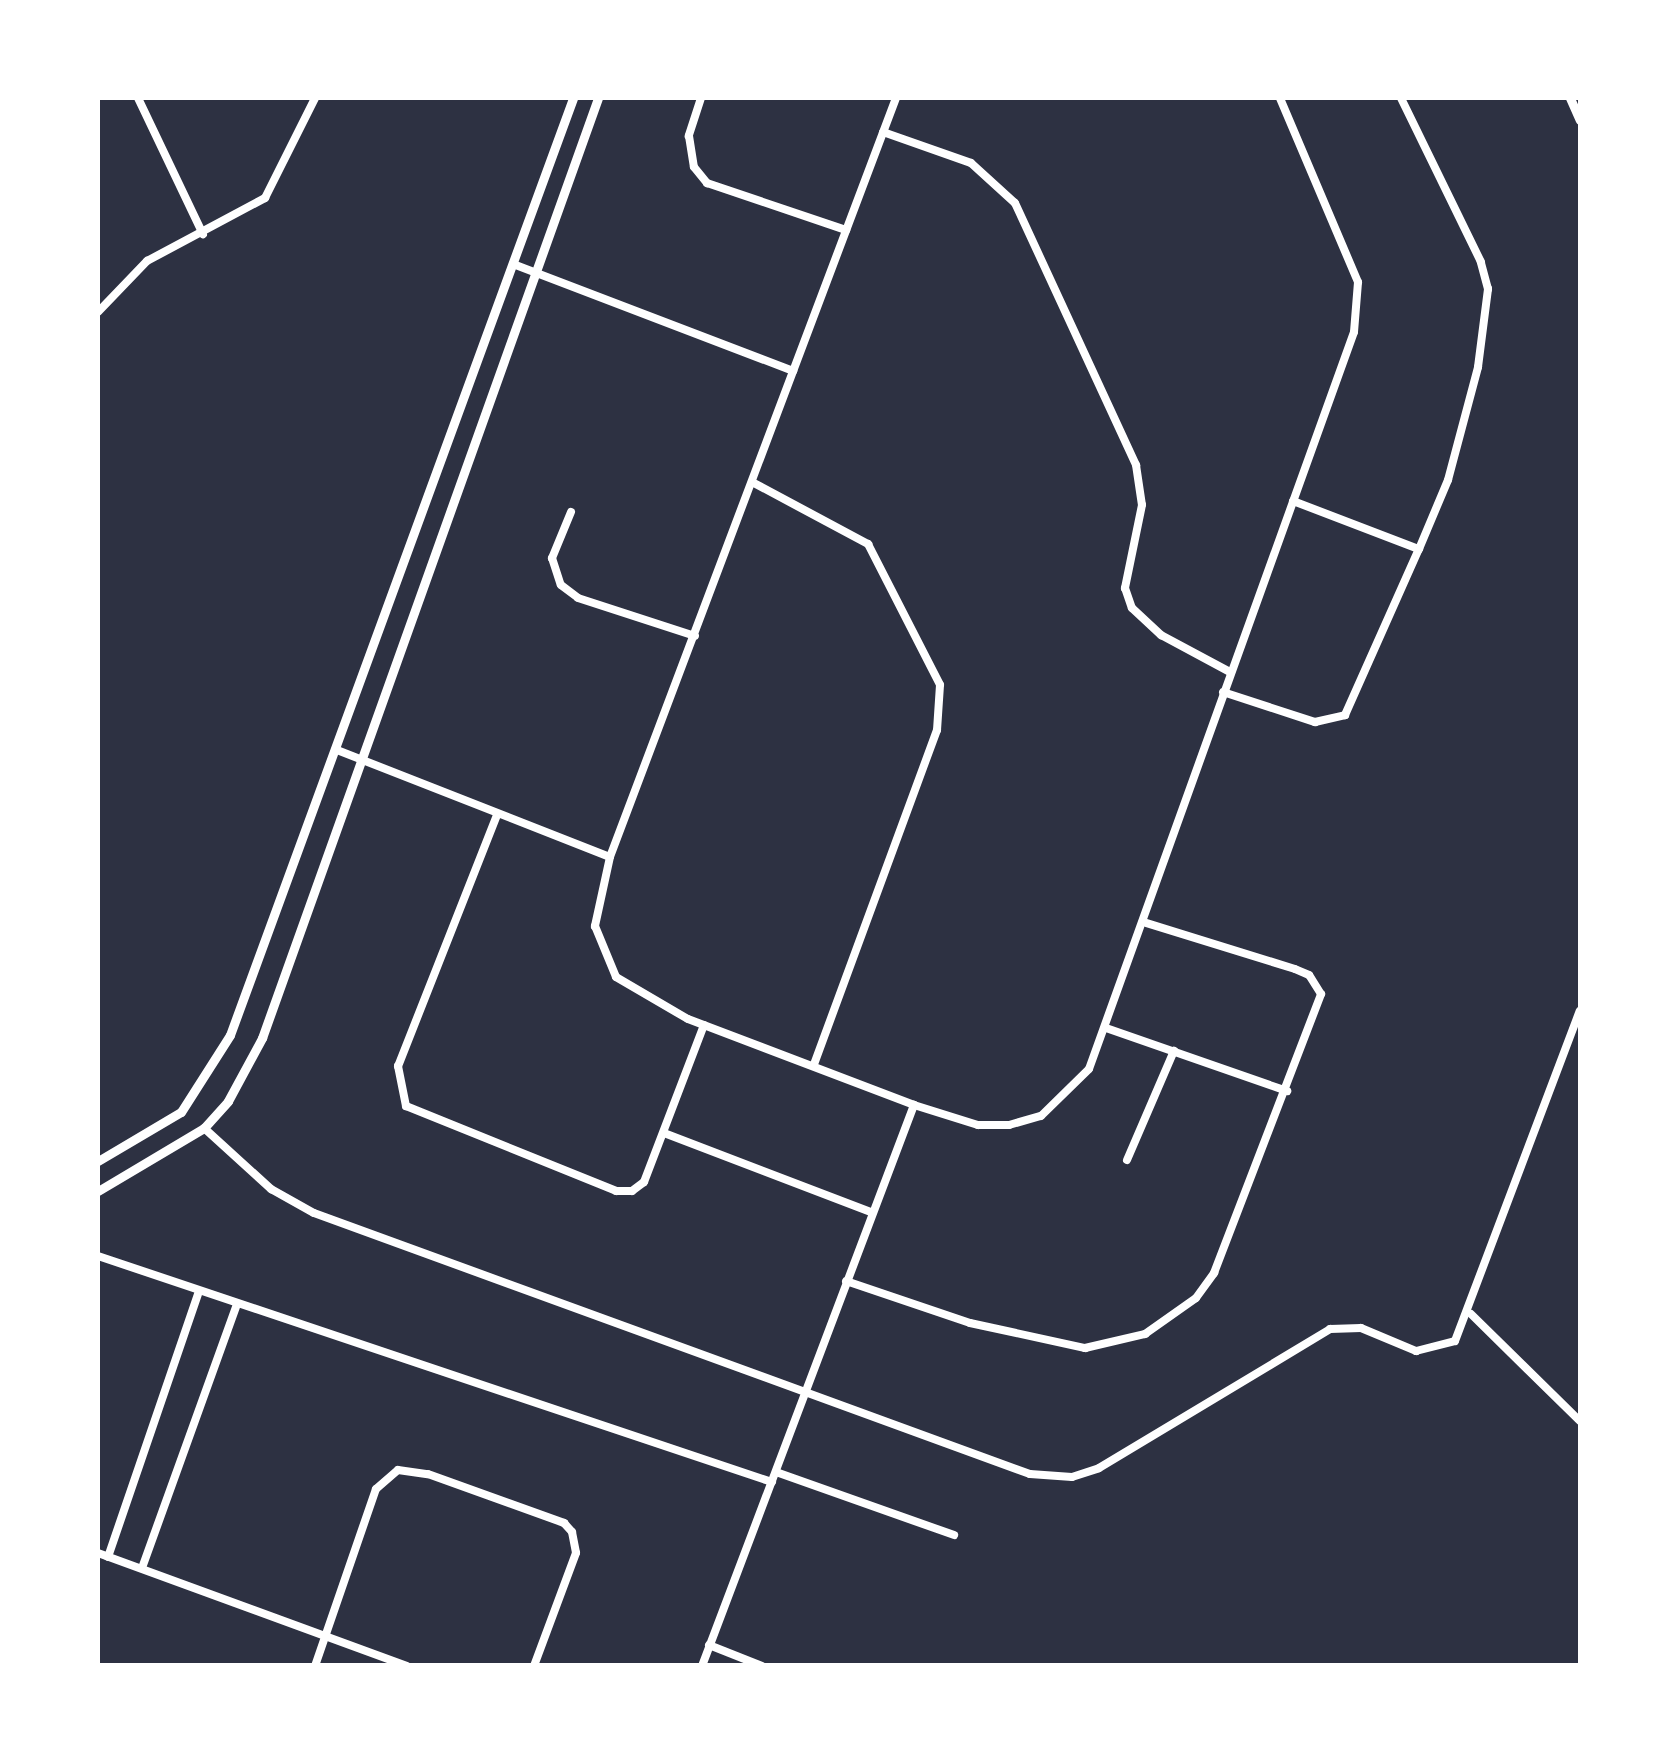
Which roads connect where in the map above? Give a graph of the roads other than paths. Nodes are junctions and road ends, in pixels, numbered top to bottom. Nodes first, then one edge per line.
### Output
1 (138, 98) edge
2 (315, 98) edge
3 (573, 98) edge
4 (598, 98) edge
5 (701, 98) edge
6 (896, 98) edge
7 (1280, 98) edge
8 (1400, 98) edge
9 (1570, 98) edge
10 (1580, 120) edge
11 (883, 132) junction
12 (846, 230) junction
13 (203, 234) junction
14 (513, 264) junction
15 (535, 272) junction
16 (98, 312) edge
17 (793, 371) junction
18 (752, 482) junction
19 (1293, 502) junction
20 (571, 512) dead end
21 (1419, 549) junction
22 (695, 636) junction
23 (1230, 672) junction
24 (1224, 692) junction
25 (337, 750) junction
26 (360, 758) junction
27 (497, 815) junction
28 (610, 857) junction
29 (1146, 923) junction
30 (1580, 1010) edge
31 (704, 1025) junction
32 (1106, 1028) junction
33 (1174, 1052) junction
34 (814, 1065) junction
35 (1287, 1091) junction
36 (914, 1104) junction
37 (204, 1128) junction
38 (664, 1133) junction
39 (98, 1160) edge
40 (1127, 1160) dead end
41 (98, 1191) edge
42 (871, 1212) junction
43 (98, 1256) edge
44 (846, 1281) junction
45 (199, 1291) junction
46 (238, 1304) junction
47 (1470, 1314) junction
48 (803, 1392) junction
49 (1580, 1421) edge
50 (776, 1472) junction
51 (772, 1482) junction
52 (954, 1535) dead end
53 (98, 1554) edge
54 (108, 1557) junction
55 (142, 1568) junction
56 (325, 1634) junction
57 (709, 1645) junction
58 (315, 1666) edge
59 (408, 1666) edge
60 (534, 1666) edge
61 (702, 1666) edge
62 (762, 1666) edge

1 - 13 street
2 - 13 street
3 - 14 street
4 - 15 street
5 - 12 street
6 - 11 street
7 - 19 street
8 - 21 street
9 - 10 street
11 - 12 street
11 - 23 street
12 - 17 street
13 - 16 street
14 - 15 street
14 - 25 street
15 - 17 street
15 - 26 street
17 - 18 street
18 - 22 street
18 - 34 street
19 - 21 street
19 - 23 street
20 - 22 street
21 - 24 street
22 - 28 street
23 - 24 street
24 - 29 street
25 - 26 street
25 - 39 street
26 - 27 street
26 - 37 street
27 - 28 street
27 - 38 street
28 - 31 street
29 - 32 street
29 - 35 street
30 - 47 street
31 - 34 street
31 - 38 street
32 - 33 street
32 - 36 street
33 - 35 street
33 - 40 street
34 - 36 street
35 - 44 street
36 - 42 street
37 - 41 street
37 - 48 street
38 - 42 street
42 - 44 street
43 - 45 street
44 - 48 street
45 - 46 street
45 - 54 street
46 - 51 street
46 - 55 street
47 - 48 street
47 - 49 street
48 - 50 street
50 - 51 street
50 - 52 street
51 - 57 street
53 - 54 street
54 - 55 street
55 - 56 street
56 - 58 street
56 - 59 street
56 - 60 street
57 - 61 street
57 - 62 street

